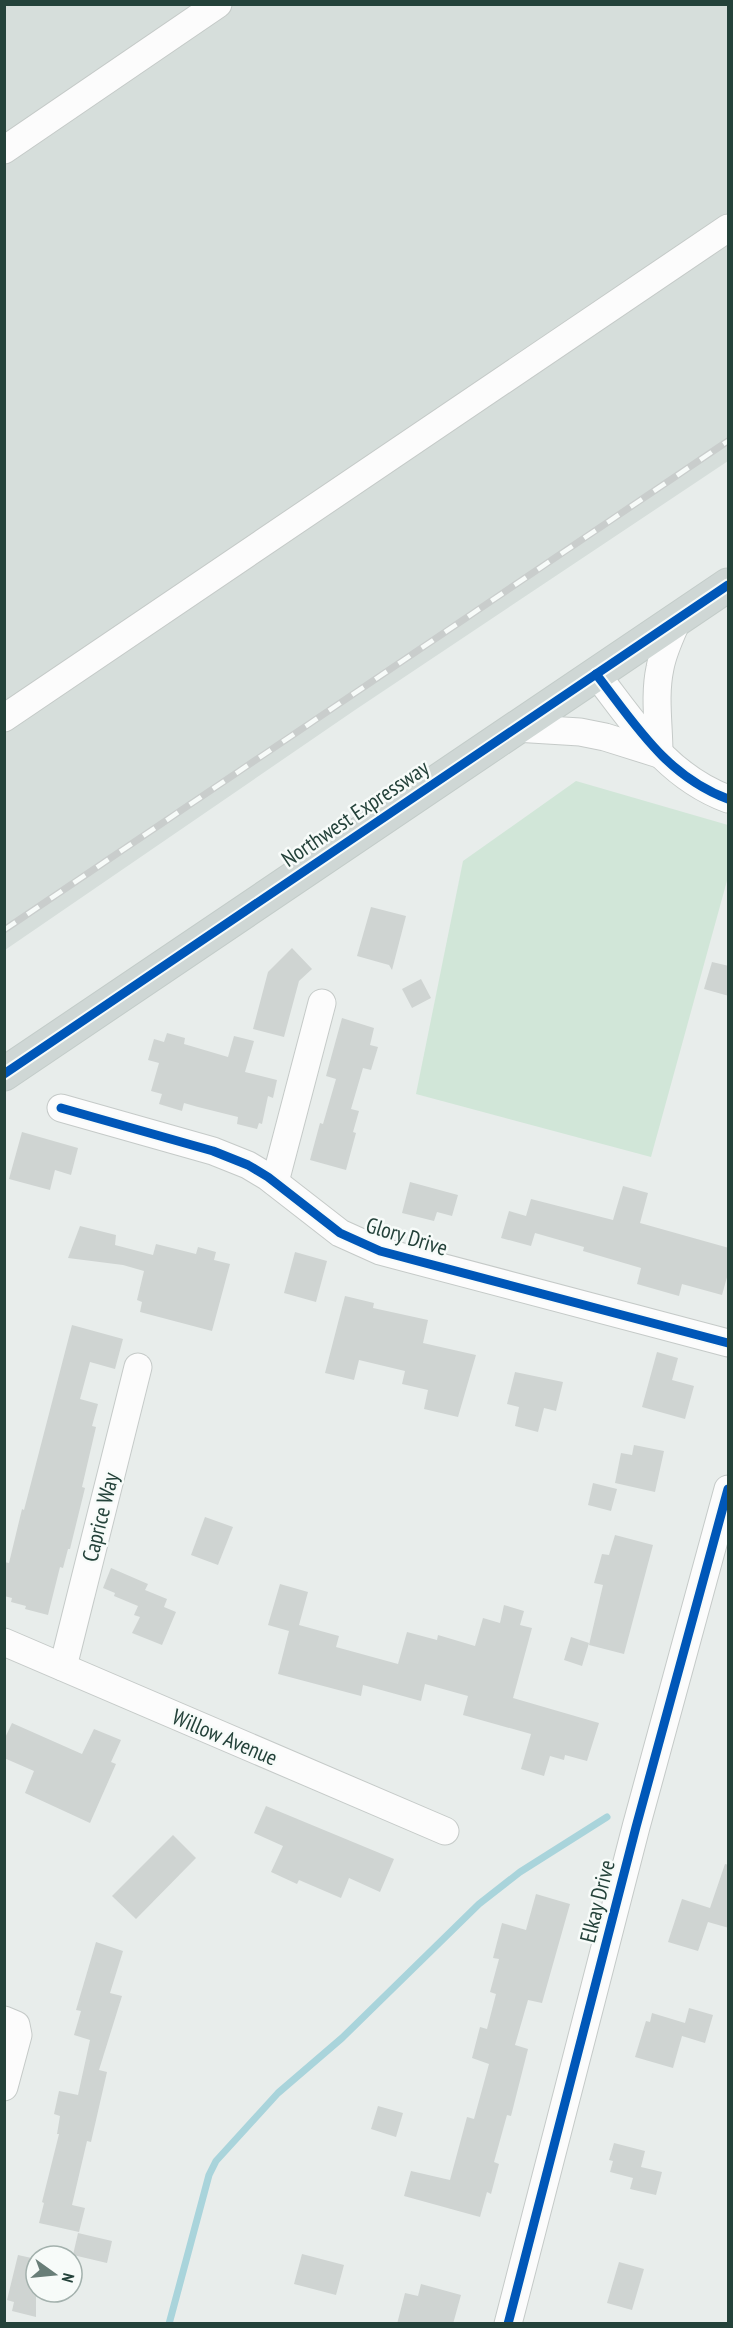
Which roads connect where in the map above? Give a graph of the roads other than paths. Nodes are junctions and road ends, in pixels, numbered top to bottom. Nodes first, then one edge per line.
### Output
1 (218, 4) edge
2 (4, 150) edge
3 (729, 228) edge
4 (729, 585) edge
5 (678, 619) junction
6 (596, 674) junction
7 (4, 718) edge
8 (515, 728) junction
9 (659, 754) junction
10 (729, 799) edge
11 (322, 1004) dead end
12 (4, 1074) edge
13 (61, 1108) dead end
14 (275, 1182) junction
15 (729, 1343) edge
16 (138, 1367) dead end
17 (729, 1489) edge
18 (4, 1642) edge
19 (63, 1667) junction
20 (445, 1831) dead end
21 (8, 2021) edge
22 (4, 2087) edge
23 (508, 2324) edge

1 - 2 street
3 - 7 street
4 - 5 main road, Northwest Expressway
5 - 6 main road, Northwest Expressway
5 - 9 street
6 - 8 main road, Northwest Expressway
6 - 9 street
8 - 9 street
8 - 12 main road, Northwest Expressway
9 - 10 street
11 - 14 street
13 - 14 street, Glory Drive
14 - 15 street, Glory Drive
16 - 19 street, Caprice Way
17 - 23 street, Elkay Drive
18 - 19 street, Willow Avenue
19 - 20 street, Willow Avenue
21 - 22 street

